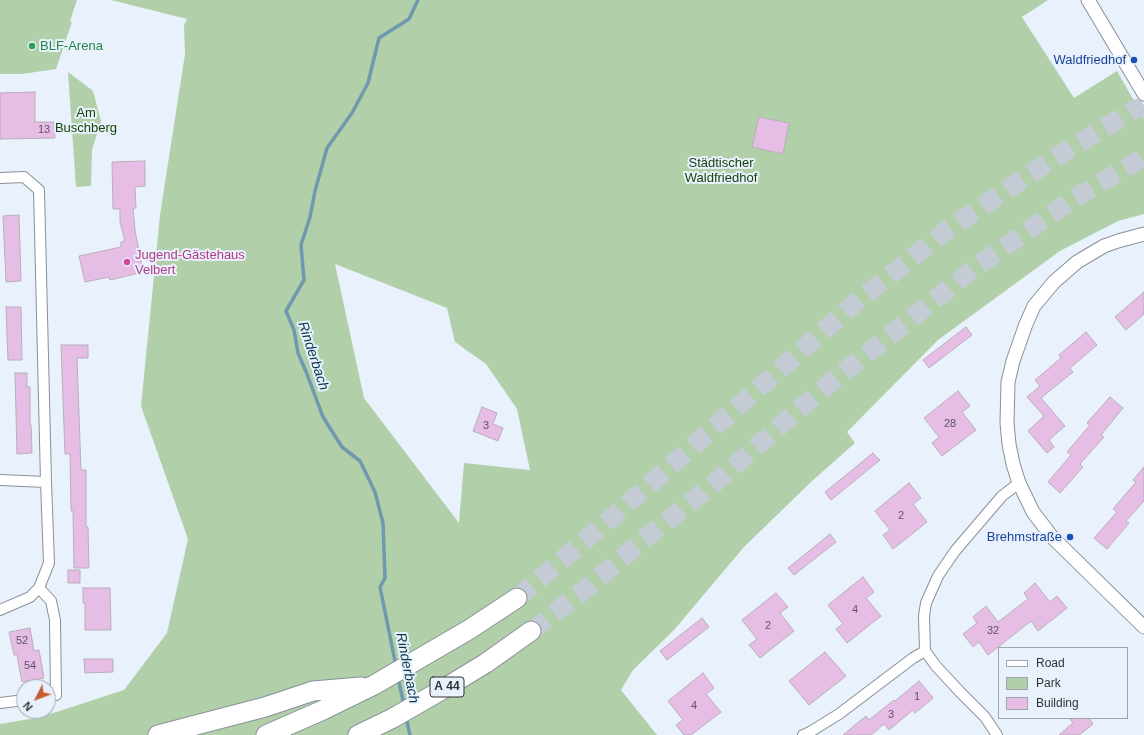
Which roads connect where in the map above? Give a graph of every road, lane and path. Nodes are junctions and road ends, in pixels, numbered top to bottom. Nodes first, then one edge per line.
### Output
1 (1088, 0) edge
2 (1144, 94) edge
3 (0, 178) edge
4 (1144, 234) edge
5 (0, 480) edge
6 (46, 482) junction
7 (1019, 483) junction
8 (39, 588) junction
9 (517, 598) tunnel mouth
10 (0, 610) edge
11 (1144, 627) edge
12 (531, 632) tunnel mouth
13 (925, 651) junction
14 (56, 679) edge
15 (374, 685) junction
16 (16, 701) edge
17 (0, 703) edge
18 (271, 733) edge
19 (158, 735) edge
20 (358, 735) edge
21 (803, 735) edge
22 (997, 735) edge

1 - 2 street
3 - 6 street
4 - 7 street
5 - 6 street
6 - 8 street
7 - 11 street
7 - 13 street
8 - 10 street
8 - 14 street
9 - 15 highway
12 - 20 highway, A 44
13 - 21 street
13 - 22 street
15 - 18 highway
15 - 19 highway
16 - 17 street

